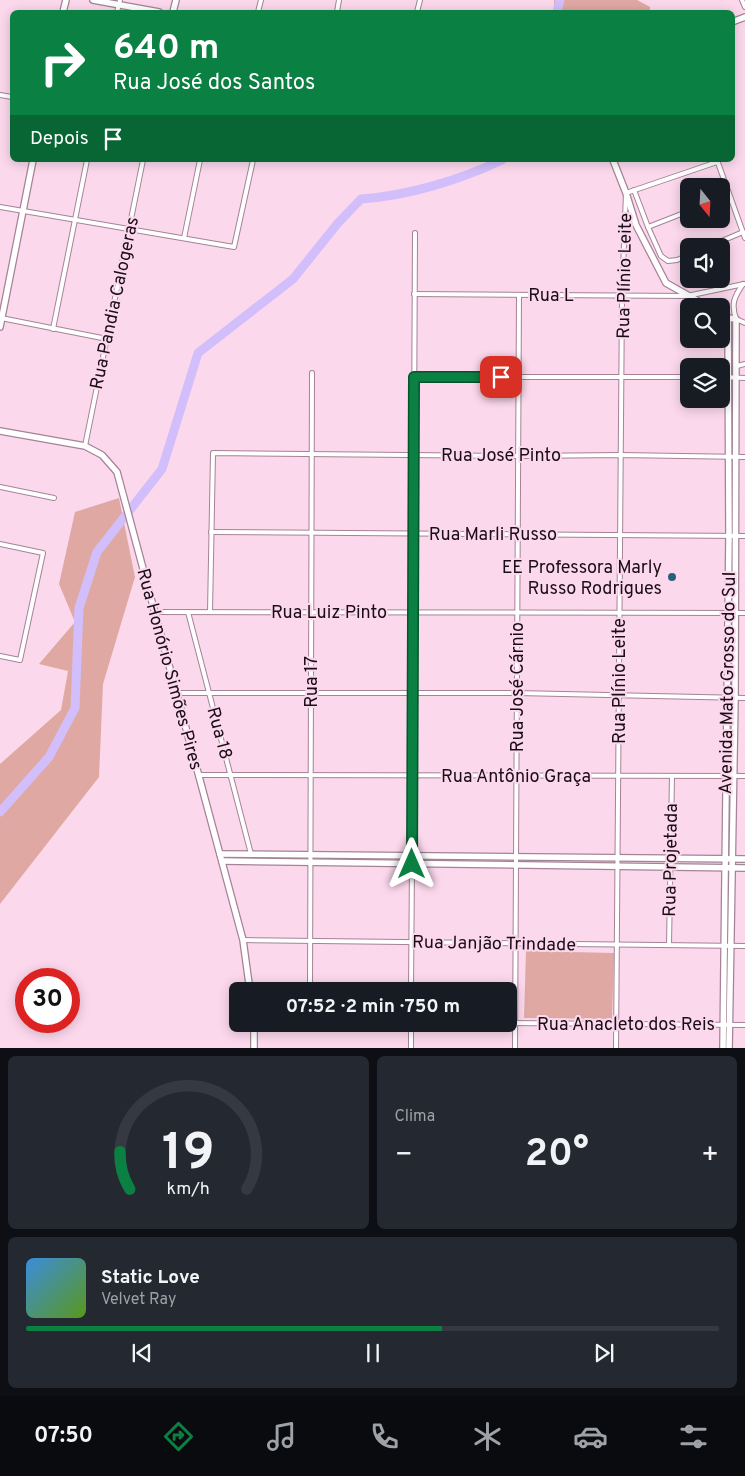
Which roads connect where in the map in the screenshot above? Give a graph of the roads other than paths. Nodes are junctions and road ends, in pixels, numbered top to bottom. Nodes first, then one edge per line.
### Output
1 (94, 0) edge
2 (742, 0) edge
3 (119, 3) edge
4 (745, 8) edge
5 (150, 10) edge
6 (34, 162) edge
7 (88, 162) edge
8 (143, 162) edge
9 (200, 162) edge
10 (253, 162) edge
11 (615, 162) edge
12 (714, 162) edge
13 (717, 162) edge
14 (723, 178) edge
15 (634, 190) junction
16 (626, 193) junction
17 (730, 199) edge
18 (0, 206) edge
19 (23, 211) junction
20 (680, 215) edge
21 (75, 220) junction
22 (648, 227) junction
23 (129, 229) junction
24 (743, 232) junction
25 (415, 233) dead end
26 (184, 238) junction
27 (729, 238) edge
28 (745, 238) edge
29 (680, 259) edge
30 (744, 283) edge
31 (414, 294) junction
32 (519, 295) junction
33 (622, 296) junction
34 (687, 296) junction
35 (691, 298) edge
36 (734, 311) junction
37 (730, 316) edge
38 (1, 318) edge
39 (730, 318) edge
40 (736, 319) junction
41 (745, 323) edge
42 (0, 327) edge
43 (53, 329) junction
44 (107, 339) junction
45 (745, 364) edge
46 (737, 366) junction
47 (312, 374) dead end
48 (414, 377) junction
49 (518, 377) junction
50 (622, 377) junction
51 (680, 377) edge
52 (730, 378) edge
53 (736, 378) junction
54 (745, 378) edge
55 (726, 408) edge
56 (0, 431) edge
57 (85, 446) junction
58 (312, 454) junction
59 (414, 455) junction
60 (621, 455) junction
61 (518, 456) junction
62 (729, 457) junction
63 (736, 457) junction
64 (745, 457) edge
65 (0, 486) edge
66 (54, 498) dead end
67 (212, 532) junction
68 (312, 533) junction
69 (413, 534) junction
70 (517, 534) junction
71 (620, 535) junction
72 (729, 536) junction
73 (736, 536) junction
74 (745, 536) edge
75 (0, 544) edge
76 (154, 612) junction
77 (188, 612) junction
78 (210, 612) junction
79 (312, 612) junction
80 (413, 612) junction
81 (517, 613) junction
82 (620, 613) junction
83 (728, 613) junction
84 (736, 613) junction
85 (745, 613) edge
86 (0, 656) edge
87 (517, 693) junction
88 (176, 694) junction
89 (210, 694) junction
90 (311, 694) junction
91 (412, 694) junction
92 (619, 695) junction
93 (726, 698) junction
94 (735, 698) junction
95 (745, 698) edge
96 (198, 775) junction
97 (231, 775) junction
98 (311, 776) junction
99 (412, 776) junction
100 (516, 776) junction
101 (618, 776) junction
102 (672, 776) junction
103 (726, 776) junction
104 (734, 776) junction
105 (745, 776) edge
106 (220, 854) junction
107 (251, 854) junction
108 (311, 855) junction
109 (412, 856) junction
110 (516, 857) junction
111 (618, 858) junction
112 (670, 858) junction
113 (724, 859) junction
114 (731, 859) junction
115 (745, 859) edge
116 (222, 861) junction
117 (311, 863) junction
118 (412, 864) junction
119 (516, 865) junction
120 (618, 867) junction
121 (670, 867) junction
122 (724, 868) junction
123 (731, 868) junction
124 (745, 868) edge
125 (242, 940) junction
126 (311, 941) junction
127 (411, 942) junction
128 (516, 943) junction
129 (617, 944) junction
130 (669, 945) junction
131 (727, 945) junction
132 (745, 946) edge
133 (249, 982) edge
134 (310, 982) edge
135 (411, 982) edge
136 (516, 982) edge
137 (517, 1023) edge
138 (616, 1024) junction
139 (726, 1025) junction
140 (745, 1025) edge
141 (254, 1032) edge
142 (411, 1032) edge
143 (515, 1032) edge
144 (254, 1048) edge
145 (411, 1048) edge
146 (515, 1048) edge
147 (616, 1048) edge
148 (723, 1048) edge
149 (730, 1048) edge

1 - 3 main road
2 - 4 street
3 - 5 main road
6 - 19 main road
7 - 21 street
8 - 23 street, Rua Pandia Calogeras
9 - 26 street
10 - 26 street
11 - 16 main road
12 - 15 street
13 - 14 street
15 - 16 street
15 - 22 street
16 - 33 street, Rua Plínio Leite
16 - 34 main road
17 - 24 street
18 - 19 street
19 - 21 street
19 - 38 main road
20 - 22 street
21 - 23 street
21 - 43 street
22 - 29 street
23 - 26 street
23 - 44 street, Rua Pandia Calogeras
24 - 27 street
24 - 28 street
25 - 31 street
30 - 34 street, Rua L
30 - 36 street
31 - 32 street, Rua L
31 - 48 street
32 - 33 street, Rua L
32 - 49 street, Rua José Cárnio
33 - 34 street, Rua L
33 - 50 street, Rua Plínio Leite
34 - 35 main road
36 - 37 street
36 - 40 street
38 - 42 main road
38 - 43 street
39 - 40 main road
40 - 41 street
40 - 46 main road, Avenida Mato Grosso do Sul
43 - 44 street
44 - 57 street, Rua Pandia Calogeras
45 - 46 street
46 - 53 main road, Avenida Mato Grosso do Sul
47 - 58 street, Rua 17
48 - 49 street
48 - 59 street
49 - 50 street
49 - 61 street, Rua José Cárnio
50 - 51 street
50 - 60 street, Rua Plínio Leite
52 - 53 street
53 - 54 street
53 - 63 main road, Avenida Mato Grosso do Sul
55 - 62 main road, Avenida Mato Grosso do Sul
56 - 57 main road, Rua Honório Simões Pires
57 - 76 main road, Rua Honório Simões Pires
58 - 59 street, Rua José Pinto
58 - 67 street, Rua José Pinto
58 - 68 street, Rua 17
59 - 61 street, Rua José Pinto
59 - 69 street
60 - 61 street, Rua José Pinto
60 - 62 street, Rua José Pinto
60 - 71 street, Rua Plínio Leite
61 - 70 street, Rua José Cárnio
62 - 63 street, Rua José Pinto
62 - 72 main road, Avenida Mato Grosso do Sul
63 - 64 street, Rua José Pinto
63 - 73 main road, Avenida Mato Grosso do Sul
65 - 66 street
67 - 68 street, Rua Marli Russo
67 - 78 street
68 - 69 street, Rua Marli Russo
68 - 79 street, Rua 17
69 - 70 street, Rua Marli Russo
69 - 80 street
70 - 71 street, Rua Marli Russo
70 - 81 street, Rua José Cárnio
71 - 72 street, Rua Marli Russo
71 - 82 street, Rua Plínio Leite
72 - 73 street, Rua Marli Russo
72 - 83 main road, Avenida Mato Grosso do Sul
73 - 74 street, Rua Marli Russo
73 - 84 main road, Avenida Mato Grosso do Sul
75 - 86 street
76 - 77 street, Rua Luiz Pinto
76 - 88 main road, Rua Honório Simões Pires
77 - 78 street, Rua Luiz Pinto
77 - 89 street, Rua 18
78 - 79 street, Rua Luiz Pinto
79 - 80 street, Rua Luiz Pinto
79 - 90 street, Rua 17
80 - 81 street, Rua Luiz Pinto
80 - 91 street
81 - 82 street, Rua Luiz Pinto
81 - 87 street, Rua José Cárnio
82 - 83 street, Rua Luiz Pinto
82 - 92 street, Rua Plínio Leite
83 - 84 street, Rua Luiz Pinto
83 - 93 main road, Avenida Mato Grosso do Sul
84 - 85 street, Rua Luiz Pinto
84 - 94 main road, Avenida Mato Grosso do Sul
87 - 91 street
87 - 92 street
87 - 100 street, Rua José Cárnio
88 - 89 street
88 - 96 main road, Rua Honório Simões Pires
89 - 90 street
89 - 97 street, Rua 18
90 - 91 street
90 - 98 street, Rua 17
91 - 99 street
92 - 93 street
92 - 101 street, Rua Plínio Leite
93 - 94 street
93 - 103 main road, Avenida Mato Grosso do Sul
94 - 95 street
94 - 104 main road, Avenida Mato Grosso do Sul
96 - 97 street, Rua Antônio Graça
96 - 106 main road, Rua Honório Simões Pires
97 - 98 street, Rua Antônio Graça
97 - 107 street, Rua 18
98 - 99 street, Rua Antônio Graça
98 - 108 street, Rua 17
99 - 100 street, Rua Antônio Graça
99 - 109 street
100 - 101 street, Rua Antônio Graça
100 - 110 street, Rua José Cárnio
101 - 102 street, Rua Antônio Graça
101 - 111 street, Rua Plínio Leite
102 - 103 street, Rua Antônio Graça
102 - 112 street, Rua Projetada
103 - 104 street, Rua Antônio Graça
103 - 113 main road, Avenida Mato Grosso do Sul
104 - 105 street, Rua Antônio Graça
104 - 114 main road, Avenida Mato Grosso do Sul
106 - 107 main road
106 - 116 main road, Rua Honório Simões Pires
107 - 108 main road
108 - 109 main road
108 - 117 street, Rua 17
109 - 110 main road
109 - 118 street
110 - 111 main road
110 - 119 street, Rua José Cárnio
111 - 112 main road
111 - 120 street, Rua Plínio Leite
112 - 113 main road
112 - 121 street, Rua Projetada
113 - 114 main road
113 - 122 main road, Avenida Mato Grosso do Sul
114 - 115 main road
114 - 123 main road, Avenida Mato Grosso do Sul
116 - 117 main road
116 - 125 main road, Rua Honório Simões Pires
117 - 118 main road
117 - 126 street, Rua 17
118 - 119 main road
118 - 127 street
119 - 120 main road
119 - 128 street, Rua José Cárnio
120 - 121 main road
120 - 129 street, Rua Plínio Leite
121 - 122 main road
121 - 130 street, Rua Projetada
122 - 123 main road
122 - 131 main road, Avenida Mato Grosso do Sul
123 - 124 main road
123 - 131 main road, Avenida Mato Grosso do Sul
125 - 126 street, Rua Janjão Trindade
125 - 133 main road, Rua Honório Simões Pires
126 - 127 street, Rua Janjão Trindade
126 - 134 street, Rua 17
127 - 128 street, Rua Janjão Trindade
127 - 135 street
128 - 129 street, Rua Janjão Trindade
128 - 136 street, Rua José Cárnio
129 - 130 street, Rua Janjão Trindade
129 - 138 street, Rua Plínio Leite
130 - 131 street, Rua Janjão Trindade
131 - 132 street, Rua Janjão Trindade
131 - 139 main road, Avenida Mato Grosso do Sul
137 - 138 street, Rua Anacleto dos Reis
138 - 139 street, Rua Anacleto dos Reis
138 - 147 street, Rua Plínio Leite
139 - 140 street, Rua Anacleto dos Reis
139 - 148 main road, Avenida Mato Grosso do Sul
139 - 149 main road, Avenida Mato Grosso do Sul
141 - 144 main road
142 - 145 street
143 - 146 street, Rua José Cárnio

